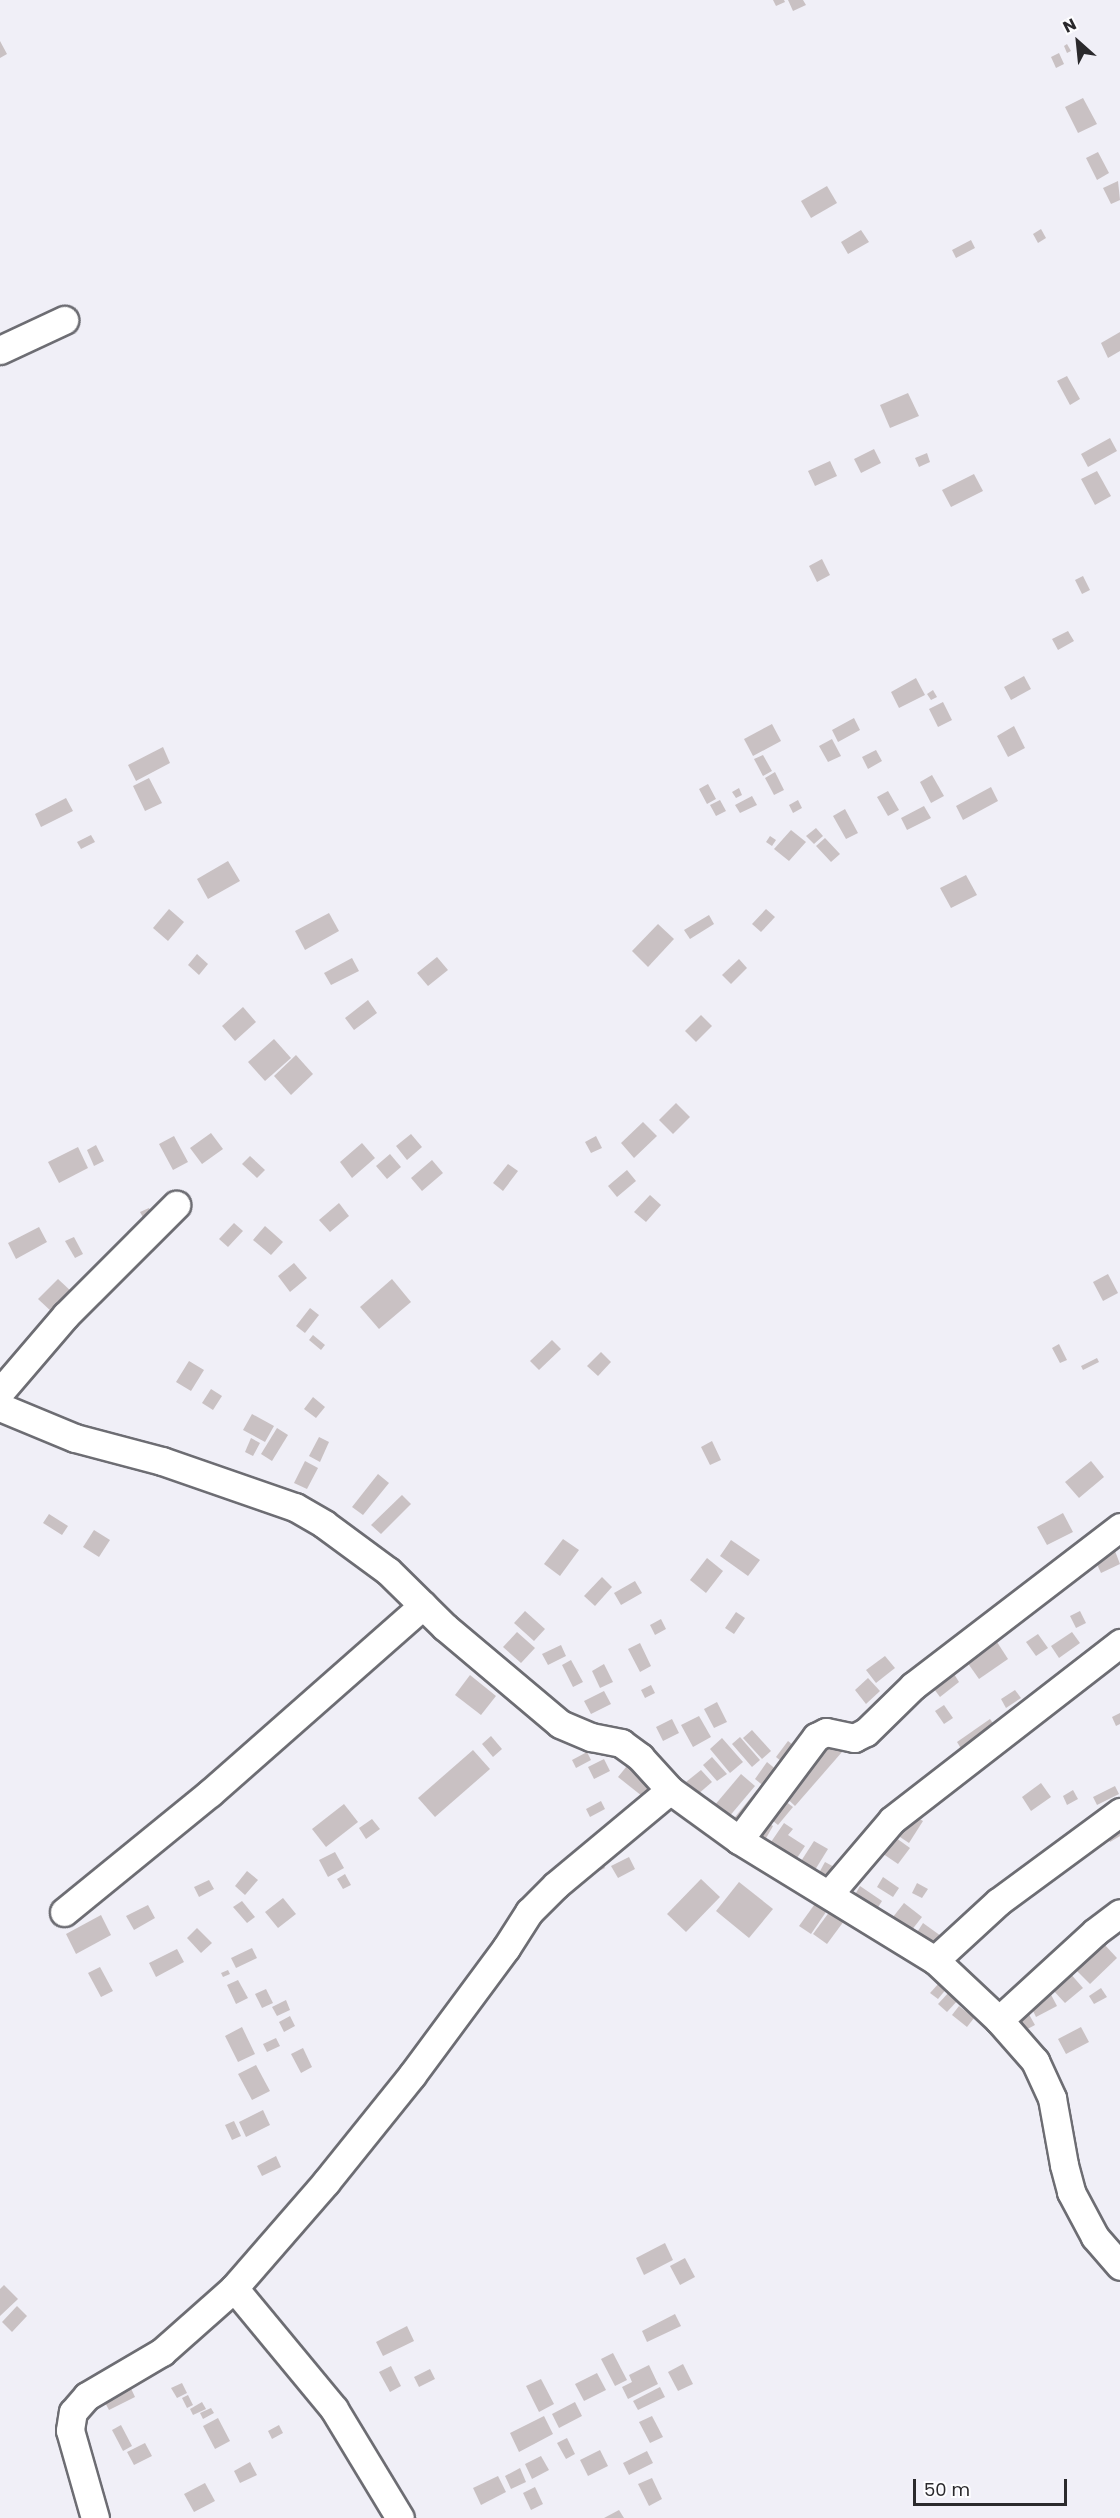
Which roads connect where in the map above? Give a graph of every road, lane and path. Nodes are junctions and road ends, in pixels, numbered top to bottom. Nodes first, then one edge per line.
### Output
1 (64, 320) dead end
2 (0, 350) edge
3 (176, 1205) dead end
4 (0, 1392) edge
5 (0, 1407) edge
6 (1120, 1527) edge
7 (423, 1605) junction
8 (1120, 1643) edge
9 (670, 1790) junction
10 (1120, 1812) edge
11 (739, 1840) junction
12 (829, 1894) junction
13 (64, 1912) dead end
14 (1120, 1913) edge
15 (935, 1960) junction
16 (999, 2020) junction
17 (1120, 2266) edge
18 (234, 2288) junction
19 (95, 2518) edge
20 (400, 2518) edge

1 - 2 street
3 - 4 street
5 - 7 street
6 - 11 street
7 - 9 street
7 - 13 street
8 - 12 street
9 - 11 street
9 - 18 street
10 - 15 street
11 - 12 street
12 - 15 street
14 - 16 street
15 - 16 street
16 - 17 street
18 - 19 street
18 - 20 street

